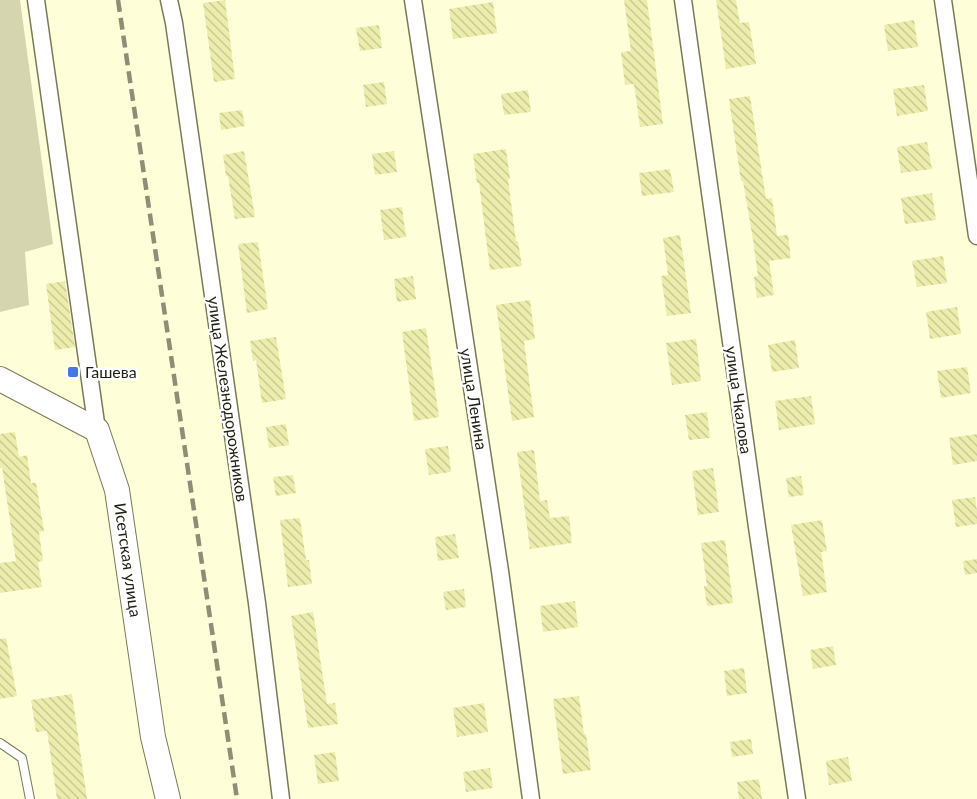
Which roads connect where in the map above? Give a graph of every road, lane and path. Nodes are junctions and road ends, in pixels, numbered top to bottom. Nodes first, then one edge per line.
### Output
1 (36, 0) edge
2 (169, 0) edge
3 (413, 0) edge
4 (683, 0) edge
5 (943, 0) edge
6 (977, 236) edge
7 (0, 379) edge
8 (97, 430) junction
9 (0, 743) edge
10 (30, 799) edge
11 (168, 799) edge
12 (281, 799) edge
13 (531, 799) edge
14 (797, 799) edge

1 - 8 street
2 - 12 street, улица Железнодорожников
3 - 13 street, улица Ленина
4 - 14 street, улица Чкалова
5 - 6 street
7 - 8 street
8 - 11 street, Исетская улица
9 - 10 lane

